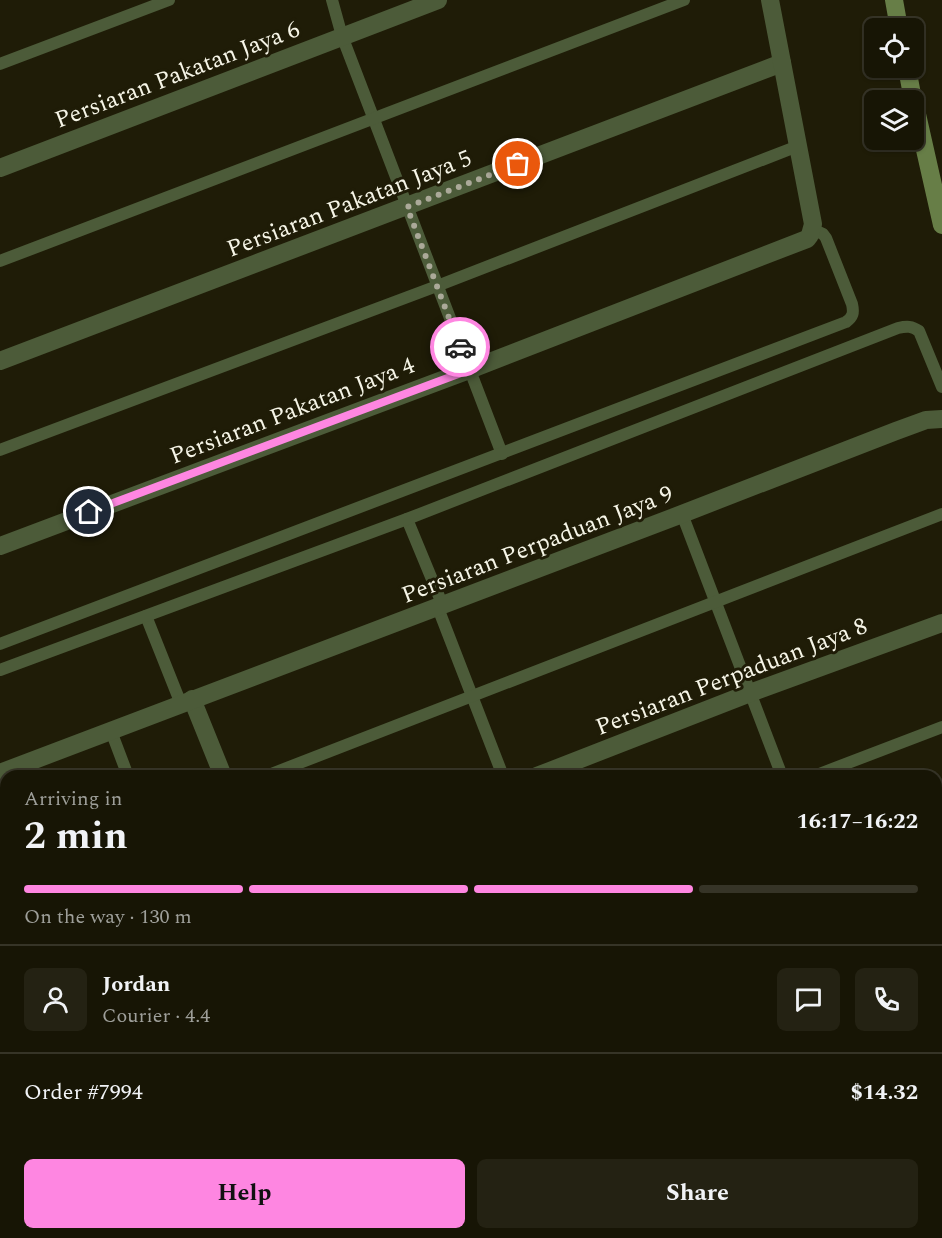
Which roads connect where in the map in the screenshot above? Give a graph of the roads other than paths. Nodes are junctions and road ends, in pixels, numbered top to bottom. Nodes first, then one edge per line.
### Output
1 (169, 0) edge
2 (332, 0) edge
3 (438, 0) edge
4 (684, 0) edge
5 (770, 0) edge
6 (894, 0) edge
7 (897, 18) edge
8 (342, 36) junction
9 (782, 63) junction
10 (0, 64) edge
11 (374, 118) junction
12 (924, 134) edge
13 (798, 146) junction
14 (935, 166) edge
15 (0, 168) edge
16 (407, 207) junction
17 (942, 225) edge
18 (812, 230) junction
19 (0, 261) edge
20 (437, 286) junction
21 (0, 361) edge
22 (469, 370) junction
23 (942, 387) edge
24 (942, 419) edge
25 (0, 450) edge
26 (502, 454) junction
27 (682, 514) junction
28 (942, 514) edge
29 (407, 519) junction
30 (0, 546) edge
31 (716, 602) junction
32 (441, 607) junction
33 (146, 616) junction
34 (942, 623) edge
35 (0, 644) edge
36 (0, 670) edge
37 (750, 693) junction
38 (472, 696) junction
39 (187, 701) junction
40 (942, 727) edge
41 (111, 731) junction
42 (8, 770) edge
43 (126, 770) edge
44 (220, 770) edge
45 (281, 770) edge
46 (501, 770) edge
47 (552, 770) edge
48 (780, 770) edge
49 (830, 770) edge

1 - 10 lane
2 - 8 lane
3 - 8 street, Persiaran Pakatan Jaya 6
4 - 11 lane
5 - 9 street
6 - 7 street
8 - 11 lane
8 - 15 street, Persiaran Pakatan Jaya 6
9 - 13 street
9 - 16 street, Persiaran Pakatan Jaya 5
11 - 16 lane
11 - 19 lane
12 - 14 street
13 - 18 street
13 - 20 lane
14 - 17 street
16 - 20 lane
16 - 21 street, Persiaran Pakatan Jaya 5
18 - 22 street, Persiaran Pakatan Jaya 4
18 - 26 lane
20 - 22 lane
20 - 25 lane
22 - 26 lane
22 - 30 street, Persiaran Pakatan Jaya 4
23 - 29 lane
24 - 27 street, Persiaran Perpaduan Jaya 9
26 - 35 lane
27 - 31 lane
27 - 32 street, Persiaran Perpaduan Jaya 9
28 - 31 lane
29 - 32 lane
29 - 33 lane
31 - 37 lane
31 - 38 lane
32 - 38 lane
32 - 39 street, Persiaran Perpaduan Jaya 9
33 - 36 lane
33 - 39 lane
34 - 37 street, Persiaran Perpaduan Jaya 8
37 - 47 street, Persiaran Perpaduan Jaya 8
37 - 48 lane
38 - 45 lane
38 - 46 lane
39 - 41 street, Persiaran Perpaduan Jaya 9
39 - 44 street
40 - 49 lane
41 - 42 street, Persiaran Perpaduan Jaya 9
41 - 43 lane

